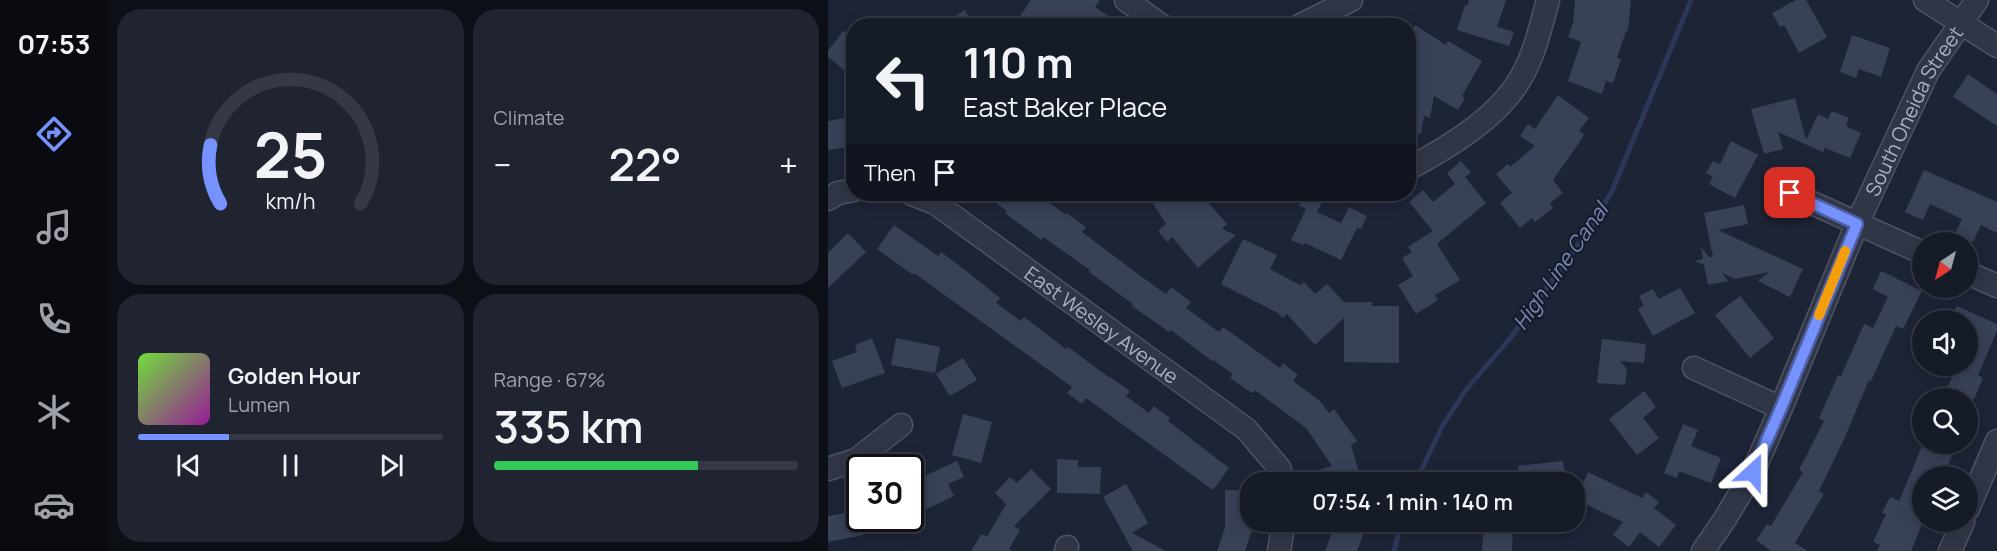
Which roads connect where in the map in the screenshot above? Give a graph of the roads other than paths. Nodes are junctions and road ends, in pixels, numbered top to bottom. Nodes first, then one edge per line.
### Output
1 (1126, 0) edge
2 (1351, 0) edge
3 (1548, 0) edge
4 (1925, 0) edge
5 (1977, 0) edge
6 (1151, 18) edge
7 (1315, 18) edge
8 (1962, 23) junction
9 (1997, 46) edge
10 (1416, 164) edge
11 (846, 191) edge
12 (1790, 193) dead end
13 (828, 199) edge
14 (930, 201) edge
15 (1857, 224) junction
16 (1912, 248) edge
17 (1978, 277) edge
18 (1997, 286) edge
19 (1694, 368) dead end
20 (1781, 408) junction
21 (901, 424) dead end
22 (1997, 441) edge
23 (828, 469) edge
24 (1277, 472) edge
25 (1978, 486) edge
26 (1282, 532) edge
27 (1958, 532) edge
28 (1279, 551) edge
29 (1703, 551) edge
30 (1950, 551) edge

1 - 6 street
2 - 7 street
3 - 10 street
4 - 8 street
5 - 8 street, South Oneida Street
8 - 9 street
8 - 15 street, South Oneida Street
11 - 13 street
12 - 15 street
14 - 24 street, East Wesley Avenue
15 - 16 street
15 - 20 street, South Oneida Street
17 - 18 street
19 - 20 street
20 - 29 street, South Oneida Street
21 - 23 street
22 - 25 street
26 - 28 street
27 - 30 street

